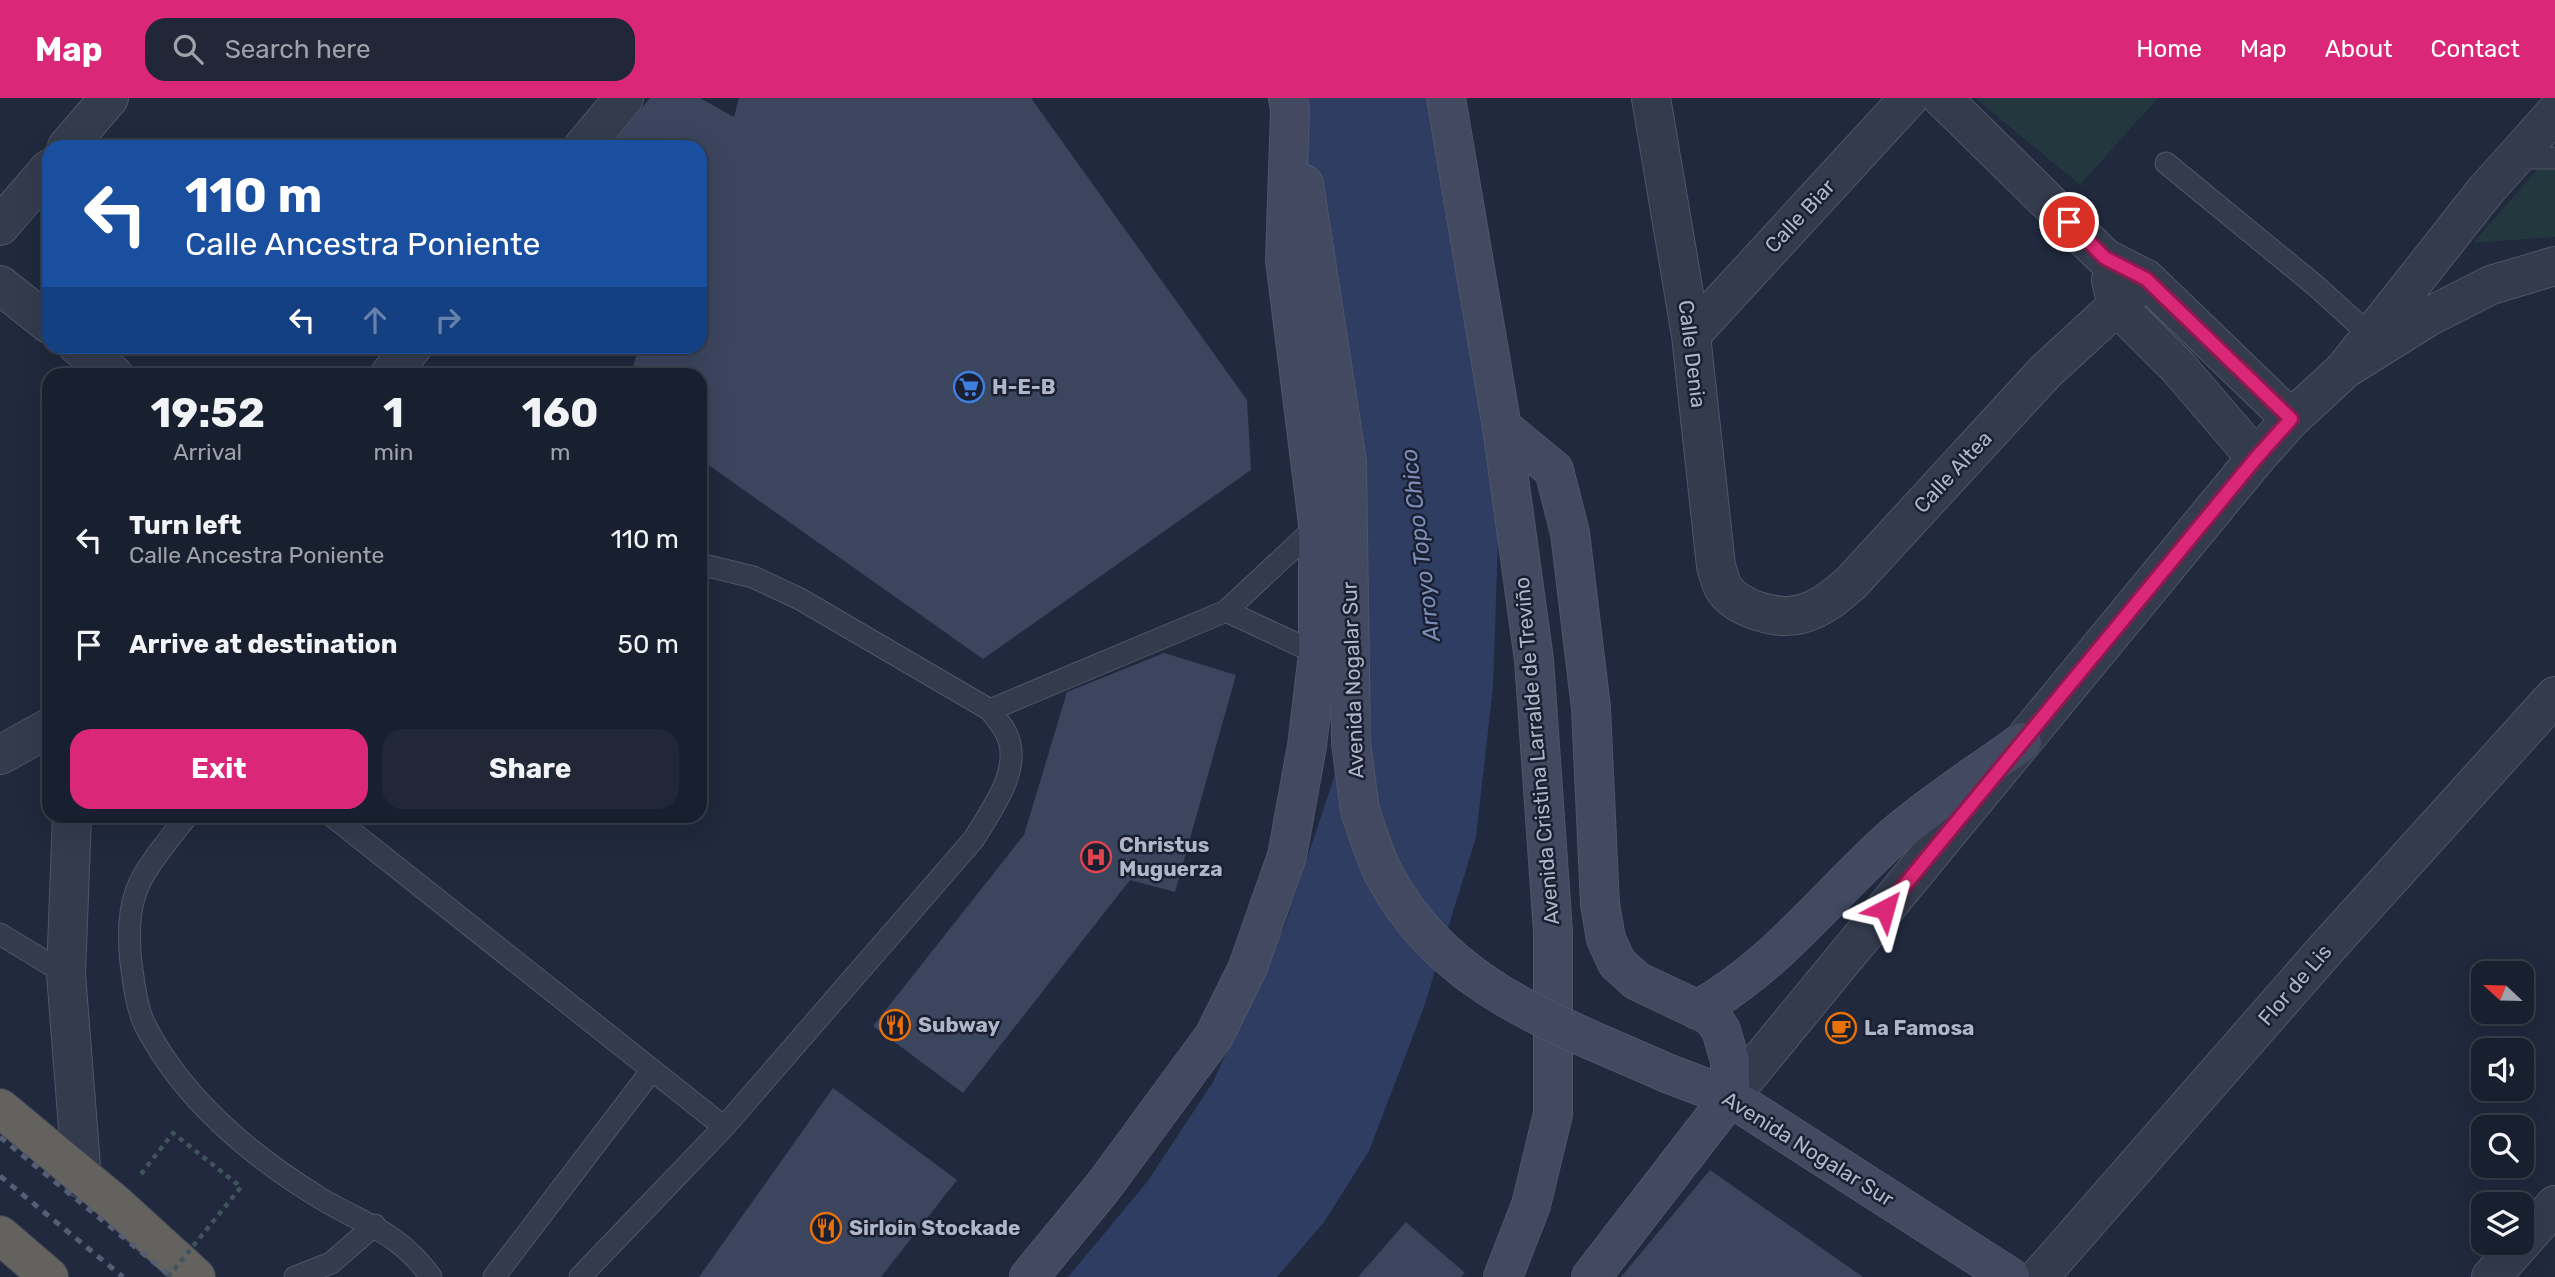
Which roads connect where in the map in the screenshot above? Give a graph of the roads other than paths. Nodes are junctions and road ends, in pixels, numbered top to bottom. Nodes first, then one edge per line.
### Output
1 (109, 98) edge
2 (624, 98) edge
3 (1446, 98) edge
4 (1651, 98) edge
5 (1909, 98) edge
6 (1942, 98) edge
7 (1289, 104) edge
8 (2555, 113) edge
9 (74, 140) edge
10 (589, 140) edge
11 (2514, 158) junction
12 (2555, 158) edge
13 (2166, 163) dead end
14 (42, 177) edge
15 (0, 226) edge
16 (2105, 258) junction
17 (2555, 266) edge
18 (2146, 279) junction
19 (0, 285) edge
20 (2117, 306) junction
21 (42, 318) edge
22 (1691, 335) junction
23 (2371, 337) junction
24 (88, 354) edge
25 (406, 354) edge
26 (106, 368) edge
27 (395, 368) edge
28 (2345, 369) junction
29 (2291, 419) junction
30 (1502, 427) junction
31 (2256, 458) junction
32 (1318, 524) junction
33 (707, 566) edge
34 (1740, 603) joint
35 (1226, 611) junction
36 (1318, 654) junction
37 (2555, 696) edge
38 (990, 710) junction
39 (42, 732) edge
40 (2022, 742) junction
41 (0, 755) edge
42 (72, 823) edge
43 (182, 823) edge
44 (341, 823) edge
45 (0, 934) edge
46 (66, 974) junction
47 (1697, 1010) junction
48 (652, 1070) junction
49 (1730, 1097) junction
50 (0, 1108) edge
51 (724, 1128) junction
52 (82, 1179) junction
53 (2555, 1205) edge
54 (375, 1225) junction
55 (0, 1235) edge
56 (50, 1277) edge
57 (196, 1277) edge
58 (295, 1277) edge
59 (431, 1277) edge
60 (494, 1277) edge
61 (580, 1277) edge
62 (1029, 1277) edge
63 (1503, 1277) edge
64 (1591, 1277) edge
65 (2010, 1277) edge
66 (2039, 1277) edge
67 (2491, 1277) edge

1 - 9 street
2 - 10 street
3 - 30 main road, Avenida Cristina Larralde de Treviño
4 - 22 street, Calle Denia
5 - 22 street, Calle Biar
6 - 16 street
7 - 32 main road
7 - 49 main road, Avenida Nogalar Sur, bridge
8 - 11 street
11 - 12 lane
11 - 23 street
13 - 23 lane
14 - 15 street
16 - 18 street
16 - 20 street
17 - 28 street
18 - 20 street, Calle Altea
18 - 29 street
19 - 21 street
20 - 31 street
20 - 34 street, Calle Altea
22 - 34 street, Calle Denia
23 - 28 street
24 - 26 street
25 - 27 street
28 - 29 street
29 - 31 street
30 - 47 main road
30 - 63 main road, Avenida Cristina Larralde de Treviño
31 - 40 street
32 - 35 lane
32 - 36 main road
33 - 38 lane
35 - 36 lane
35 - 38 lane
36 - 62 main road
37 - 66 street, Flor de Lis
38 - 51 lane
39 - 41 street
40 - 47 main road
40 - 49 street
42 - 46 street
43 - 54 lane
44 - 48 lane
45 - 46 lane
46 - 52 street
47 - 49 main road
48 - 51 lane
48 - 60 lane
49 - 64 main road
49 - 65 main road, Avenida Nogalar Sur
50 - 52 highway
51 - 61 lane
52 - 57 highway
53 - 67 street
54 - 58 lane
54 - 59 lane
55 - 56 highway

